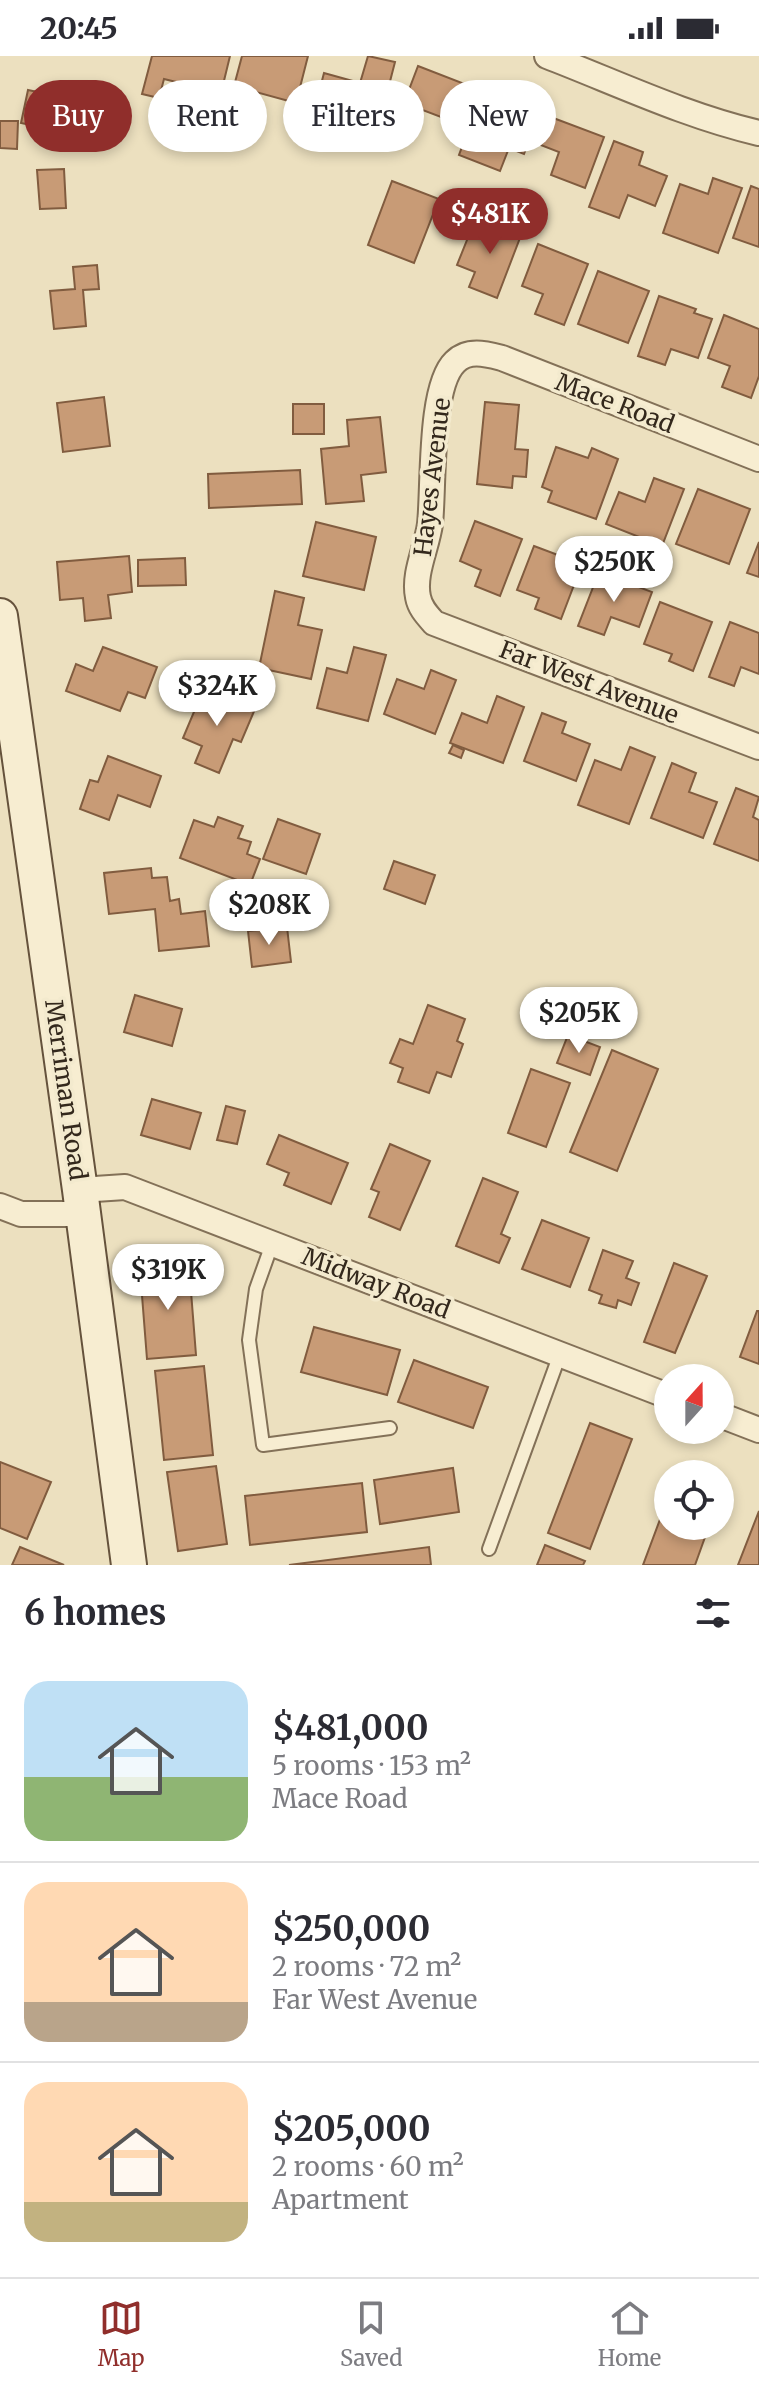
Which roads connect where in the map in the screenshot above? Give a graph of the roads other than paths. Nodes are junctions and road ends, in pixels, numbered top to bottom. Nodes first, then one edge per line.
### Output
1 (547, 56) edge
2 (589, 63) edge
3 (759, 133) edge
4 (469, 354) joint
5 (759, 459) edge
6 (423, 611) joint
7 (0, 616) edge
8 (759, 747) edge
9 (82, 1202) junction
10 (0, 1206) edge
11 (272, 1244) junction
12 (560, 1354) junction
13 (654, 1391) edge
14 (734, 1420) edge
15 (390, 1428) dead end
16 (759, 1430) edge
17 (489, 1549) dead end
18 (129, 1565) edge

1 - 2 street
2 - 3 street
4 - 5 street, Mace Road
4 - 6 street, Hayes Avenue
6 - 8 street, Far West Avenue
7 - 9 street, Merriman Road
9 - 10 street, Midway Road
9 - 11 street, Midway Road
9 - 18 street, Merriman Road
11 - 12 street, Midway Road
11 - 15 lane
12 - 13 street, Midway Road
12 - 17 lane
14 - 16 street

